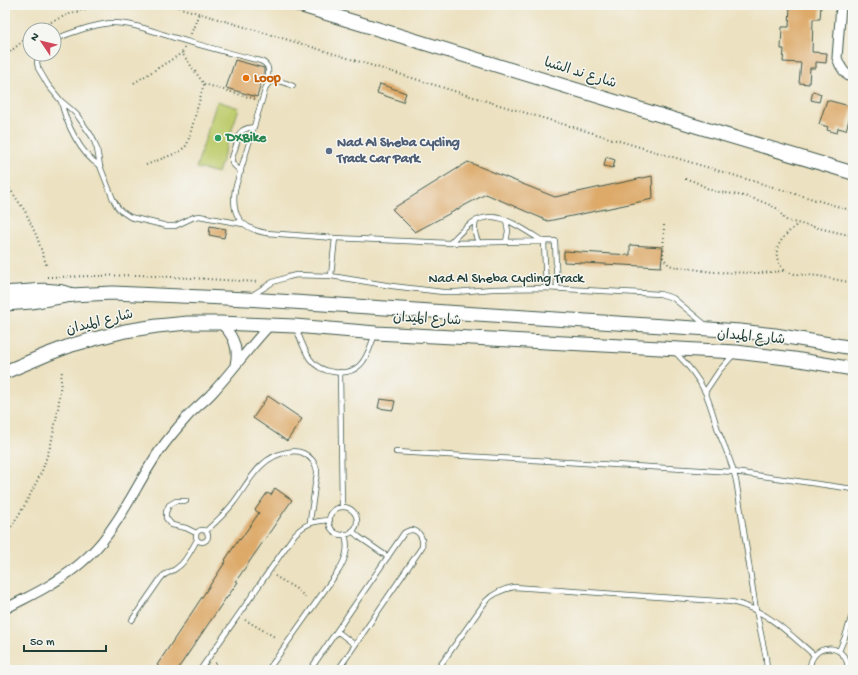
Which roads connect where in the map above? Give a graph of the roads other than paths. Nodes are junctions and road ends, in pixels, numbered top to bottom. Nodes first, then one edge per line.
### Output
1 (299, 5) edge
2 (841, 5) edge
3 (62, 37) edge
4 (37, 62) edge
5 (853, 79) edge
6 (268, 84) junction
7 (294, 86) dead end
8 (61, 101) junction
9 (254, 127) junction
10 (100, 166) junction
11 (241, 172) junction
12 (853, 173) edge
13 (506, 220) junction
14 (476, 221) junction
15 (243, 224) junction
16 (335, 238) junction
17 (506, 242) junction
18 (544, 242) junction
19 (450, 243) junction
20 (479, 243) junction
21 (330, 276) junction
22 (546, 288) junction
23 (557, 289) junction
24 (5, 293) edge
25 (71, 295) junction
26 (247, 298) junction
27 (31, 302) junction
28 (5, 304) edge
29 (5, 310) edge
30 (220, 323) junction
31 (270, 325) junction
32 (295, 326) junction
33 (712, 329) junction
34 (376, 333) junction
35 (671, 348) junction
36 (853, 348) edge
37 (736, 352) junction
38 (234, 366) junction
39 (853, 369) edge
40 (5, 372) edge
41 (340, 372) junction
42 (705, 392) junction
43 (396, 452) dead end
44 (734, 472) junction
45 (853, 489) edge
46 (186, 501) dead end
47 (342, 507) junction
48 (330, 520) junction
49 (310, 523) junction
50 (206, 531) junction
51 (352, 531) junction
52 (196, 533) junction
53 (345, 534) junction
54 (198, 540) junction
55 (388, 557) junction
56 (5, 609) edge
57 (756, 610) junction
58 (853, 612) edge
59 (132, 620) dead end
60 (337, 631) junction
61 (355, 645) junction
62 (839, 651) junction
63 (814, 655) junction
64 (200, 670) edge
65 (268, 670) edge
66 (310, 670) edge
67 (338, 670) edge
68 (437, 670) edge
69 (767, 670) edge
70 (810, 670) edge
71 (848, 670) edge

1 - 12 street, شارع ند الشبا
2 - 5 street
3 - 6 lane
4 - 8 lane
6 - 7 lane
6 - 9 lane
8 - 10 lane
8 - 10 lane
9 - 11 lane
9 - 11 lane
10 - 15 lane
11 - 15 lane
13 - 14 lane
13 - 17 lane
13 - 18 lane
14 - 19 lane
14 - 20 lane
15 - 16 lane
16 - 19 lane
16 - 21 lane
17 - 18 lane
17 - 20 lane
18 - 22 lane
18 - 23 lane
19 - 20 lane
21 - 22 lane, Nad Al Sheba Cycling Track
21 - 26 lane, Nad Al Sheba Cycling Track
22 - 23 lane, Nad Al Sheba Cycling Track
23 - 33 lane, Nad Al Sheba Cycling Track
24 - 25 main road
25 - 26 street, شارع الميدان
25 - 27 street, شارع الميدان
26 - 33 street, شارع الميدان
27 - 28 street, شارع الميدان
27 - 29 street
30 - 31 street, شارع الميدان
30 - 38 street
30 - 40 street, شارع الميدان
31 - 32 street, شارع الميدان
31 - 38 street
32 - 34 street, شارع الميدان
32 - 41 lane
33 - 36 street, شارع الميدان
34 - 35 street, شارع الميدان
34 - 41 lane
35 - 37 street, شارع الميدان
35 - 42 lane
37 - 39 street, شارع الميدان
37 - 42 lane
38 - 56 street
41 - 47 lane
42 - 44 lane
43 - 44 lane
44 - 45 lane
44 - 57 lane
46 - 52 lane
47 - 48 lane
47 - 51 lane
48 - 49 lane
48 - 53 lane
49 - 50 lane
49 - 64 lane
50 - 52 lane
50 - 54 lane
51 - 53 lane
51 - 55 lane
52 - 54 lane
53 - 65 lane
54 - 59 lane
55 - 60 lane
55 - 61 lane
57 - 63 lane
57 - 68 lane
57 - 69 lane
58 - 62 lane
60 - 61 lane
60 - 66 lane
61 - 67 lane
62 - 63 lane
62 - 71 lane
63 - 70 lane

